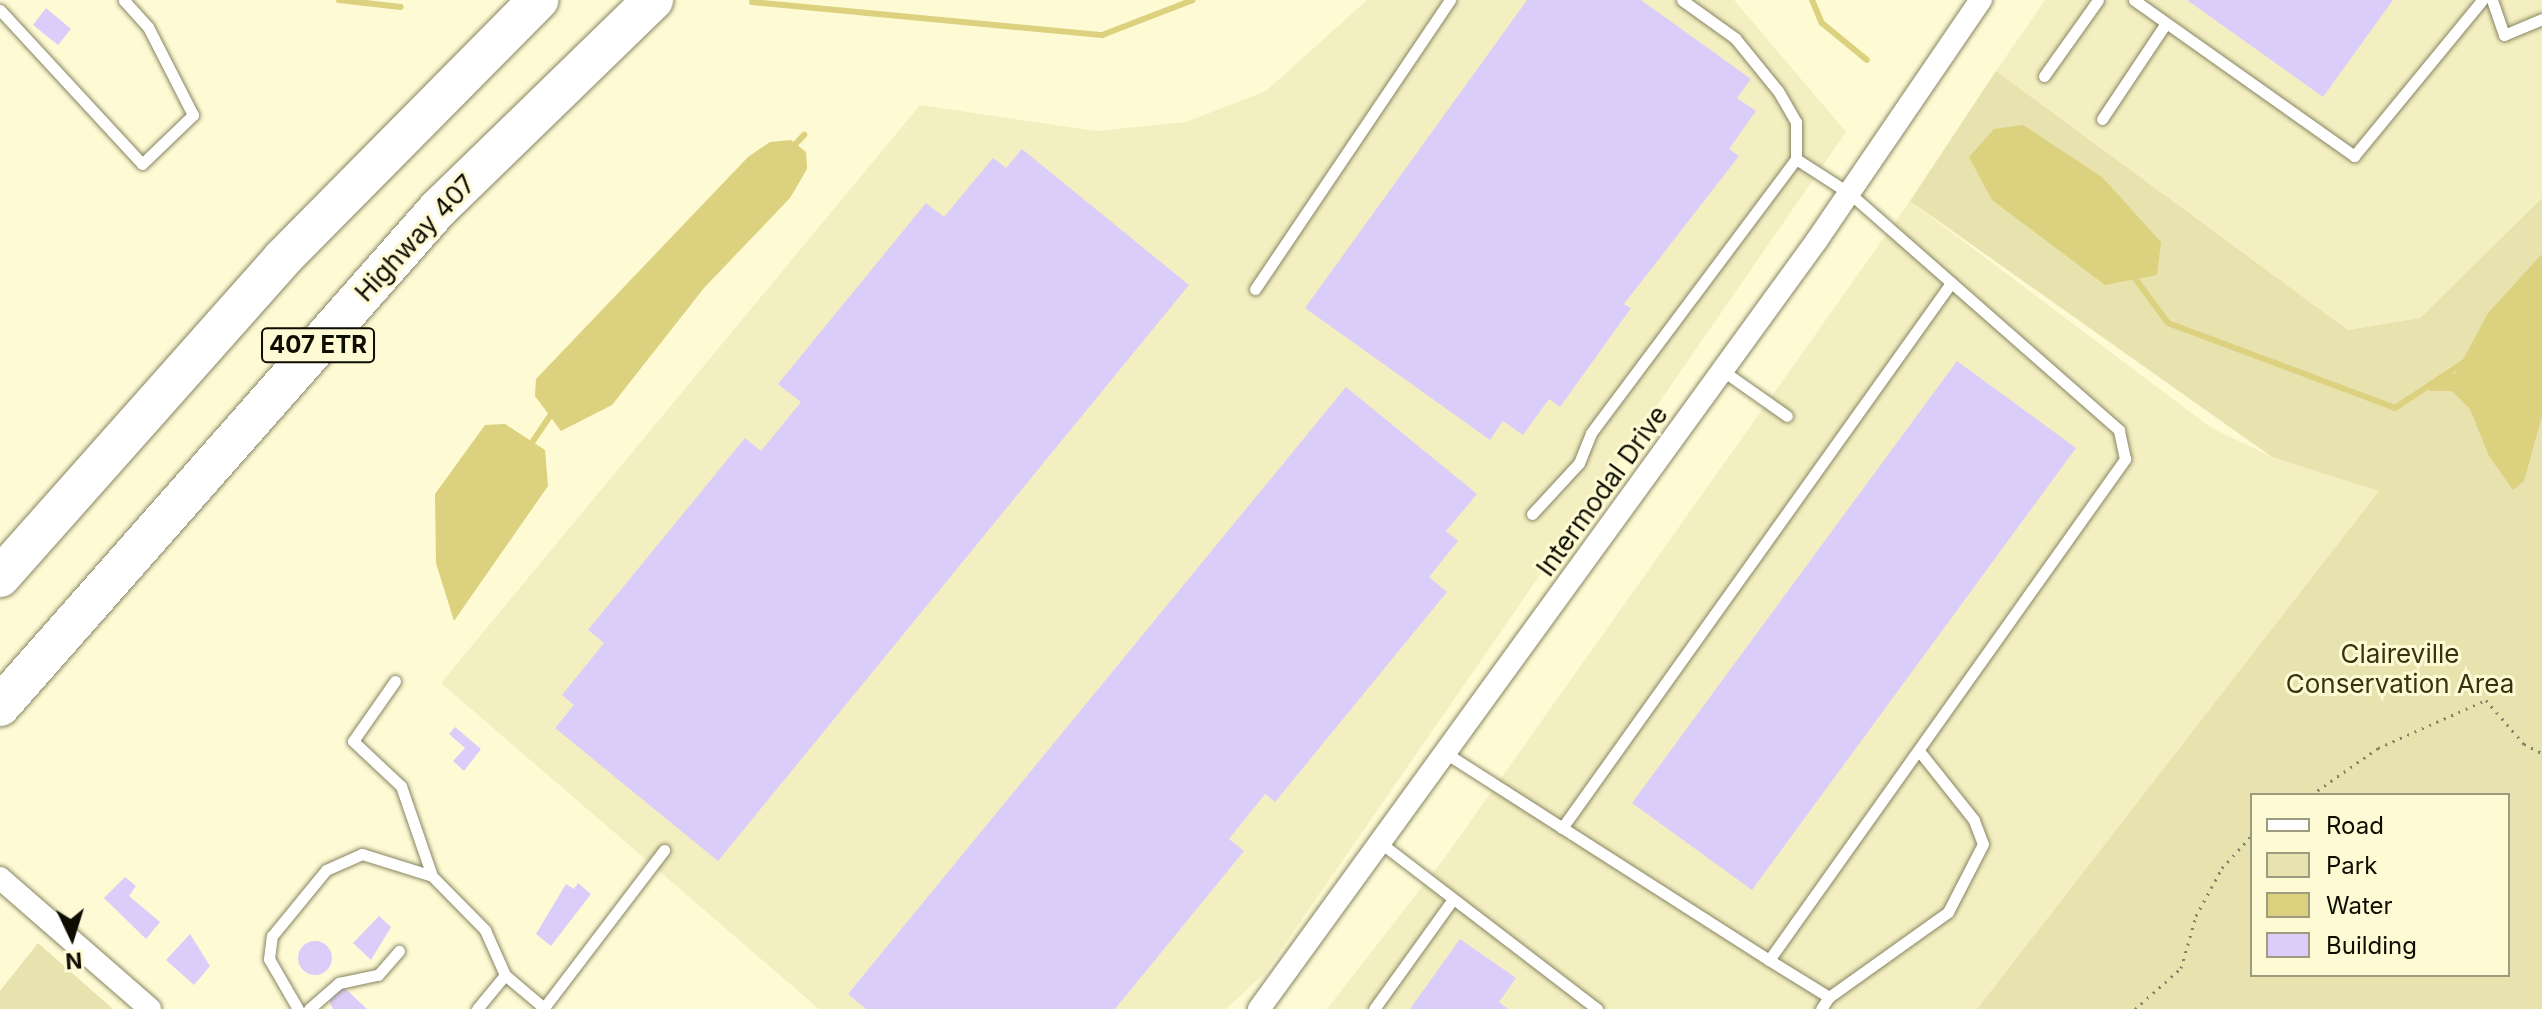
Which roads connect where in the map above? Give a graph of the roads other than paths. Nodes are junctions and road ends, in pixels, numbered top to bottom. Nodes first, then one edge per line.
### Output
1 (124, 0) edge
2 (538, 0) edge
3 (653, 0) edge
4 (1450, 0) edge
5 (1682, 0) edge
6 (1981, 0) edge
7 (2098, 0) edge
8 (2134, 0) edge
9 (2482, 0) edge
10 (2492, 0) edge
11 (0, 10) edge
12 (2542, 19) edge
13 (2166, 23) junction
14 (2044, 76) dead end
15 (2102, 119) dead end
16 (1796, 159) junction
17 (1849, 193) junction
18 (1951, 283) junction
19 (1255, 289) dead end
20 (1723, 371) junction
21 (1787, 416) dead end
22 (1532, 514) dead end
23 (0, 577) edge
24 (395, 681) dead end
25 (0, 706) edge
26 (1920, 752) junction
27 (1447, 754) junction
28 (1562, 828) junction
29 (1382, 844) junction
30 (664, 850) dead end
31 (432, 876) junction
32 (0, 878) edge
33 (1453, 899) junction
34 (399, 951) dead end
35 (1769, 960) junction
36 (505, 975) junction
37 (1829, 997) junction
38 (543, 1008) edge
39 (150, 1009) edge
40 (298, 1009) edge
41 (309, 1009) edge
42 (477, 1009) edge
43 (1259, 1009) edge
44 (1374, 1009) edge
45 (1597, 1009) edge
46 (1821, 1009) edge

1 - 11 lane
2 - 23 highway, 407 ETR
3 - 25 highway, Highway 407 / 407 ETR
4 - 19 lane
5 - 16 lane
6 - 17 street, Intermodal Drive
7 - 14 lane
8 - 13 lane
9 - 13 lane
10 - 12 lane
13 - 15 lane
16 - 17 lane
16 - 22 lane
17 - 18 lane
17 - 20 street, Intermodal Drive
18 - 26 lane
18 - 28 lane
20 - 21 lane
20 - 27 street, Intermodal Drive
24 - 31 lane
26 - 35 lane
26 - 37 lane
27 - 28 lane
27 - 29 street, Intermodal Drive
28 - 35 lane
29 - 33 lane
29 - 43 street, Intermodal Drive
30 - 38 lane
31 - 36 lane
31 - 40 lane
32 - 39 street
33 - 44 lane
33 - 45 lane
34 - 41 lane
35 - 37 lane
36 - 38 lane
36 - 42 lane
37 - 46 lane

